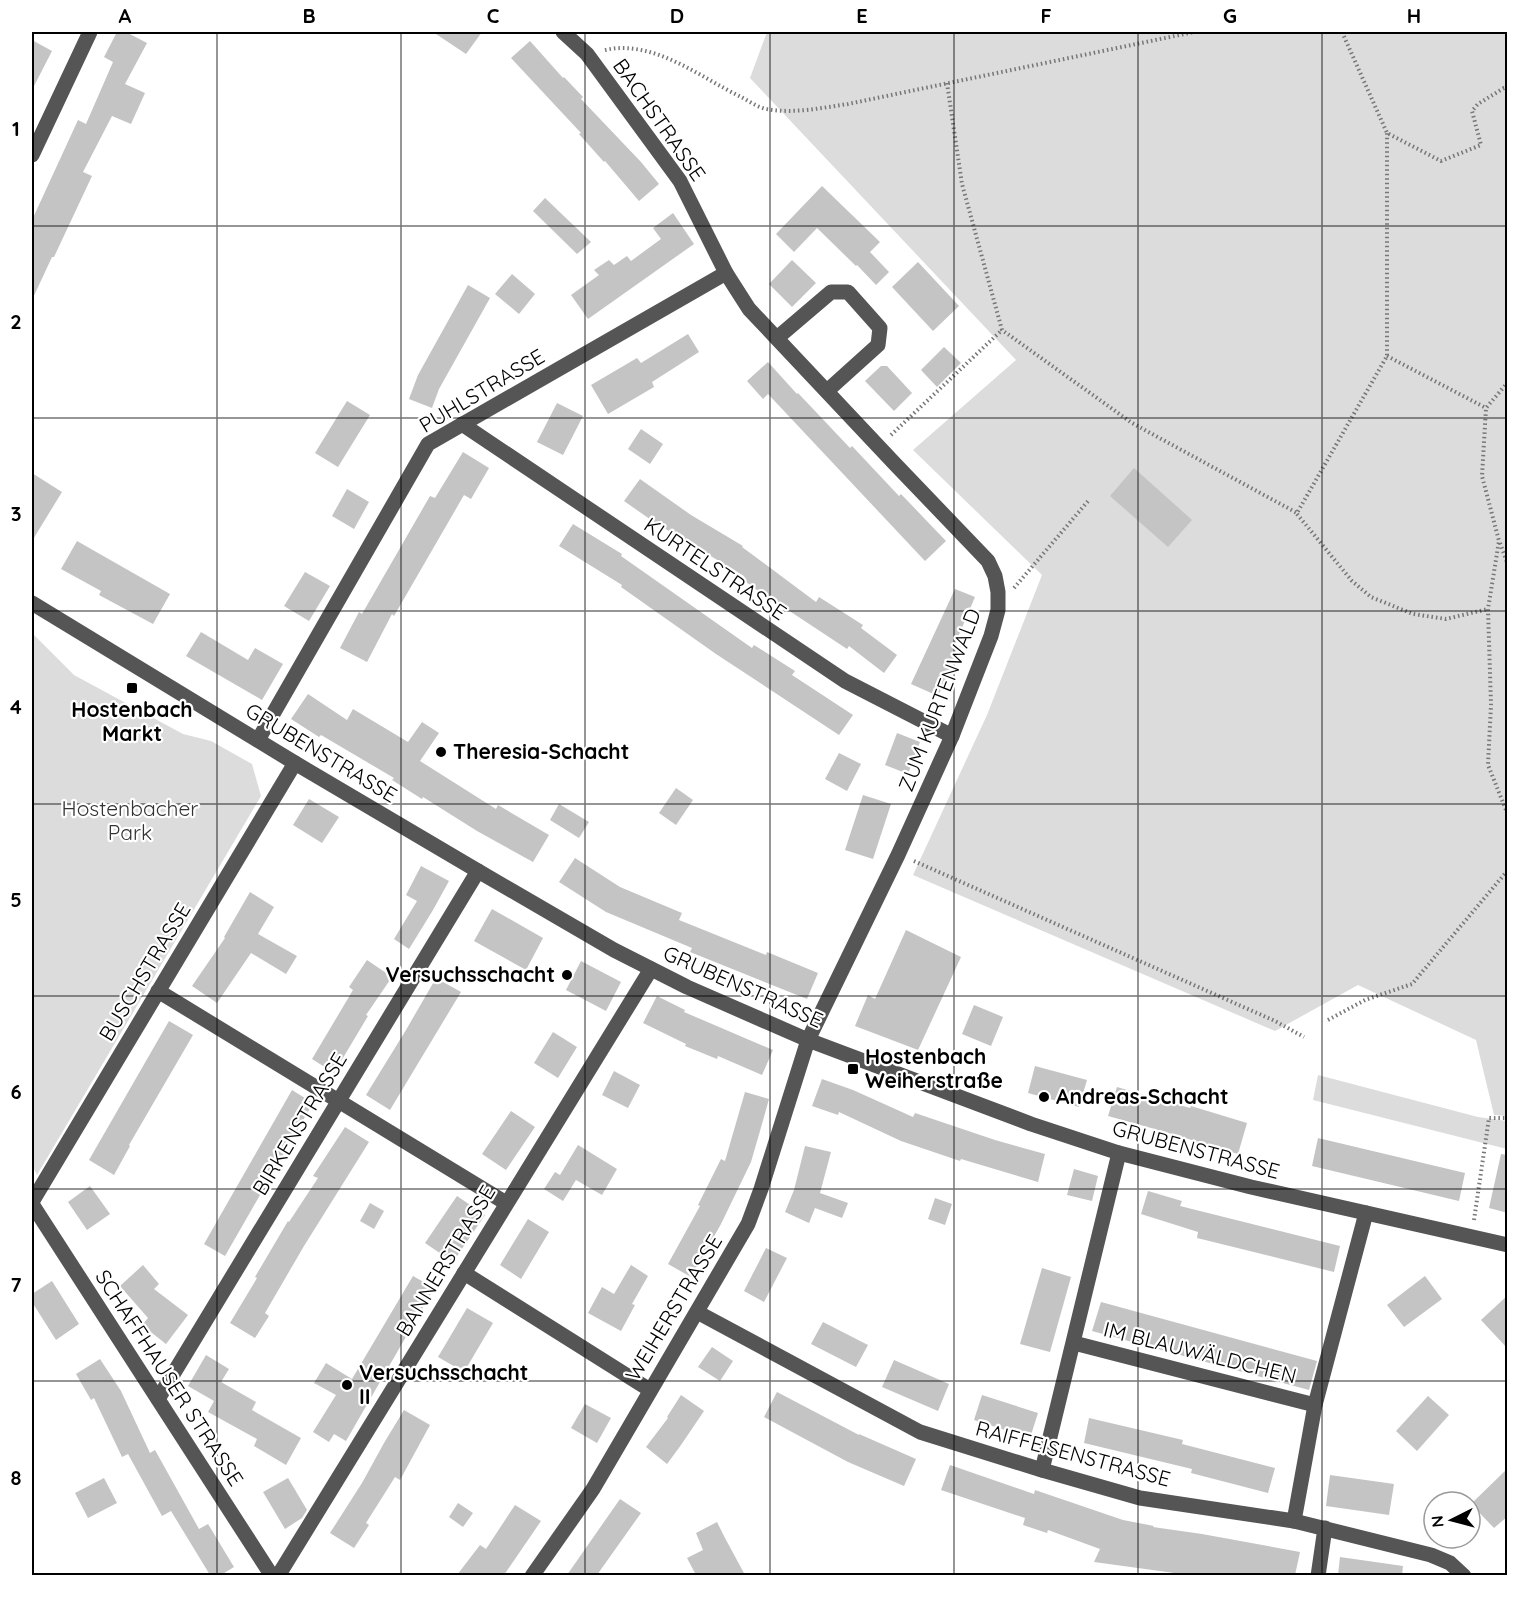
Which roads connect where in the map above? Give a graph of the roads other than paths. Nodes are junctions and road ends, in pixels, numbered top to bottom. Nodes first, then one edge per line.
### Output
1 (90, 32) edge
2 (563, 32) edge
3 (32, 155) edge
4 (726, 273) junction
5 (777, 338) junction
6 (827, 391) junction
7 (462, 424) junction
8 (32, 603) edge
9 (952, 736) junction
10 (258, 740) junction
11 (296, 763) junction
12 (478, 871) junction
13 (651, 969) junction
14 (158, 991) junction
15 (808, 1040) junction
16 (338, 1102) junction
17 (1119, 1153) junction
18 (32, 1203) edge
19 (506, 1203) junction
20 (1366, 1214) junction
21 (1508, 1245) edge
22 (464, 1273) junction
23 (697, 1312) junction
24 (1074, 1343) junction
25 (650, 1390) junction
26 (158, 1399) junction
27 (1315, 1405) junction
28 (1042, 1470) junction
29 (1294, 1521) junction
30 (1325, 1528) junction
31 (1462, 1573) edge
32 (272, 1575) edge
33 (279, 1575) edge
34 (532, 1575) edge
35 (1318, 1575) edge

1 - 3 street
2 - 4 street, BACHSTRASSE
4 - 5 street, ZUM KURTENWALD
4 - 7 street, PUHLSTRASSE
5 - 6 street, ZUM KURTENWALD
5 - 6 street
6 - 9 street, ZUM KURTENWALD
7 - 9 street, KURTELSTRASSE
7 - 10 street, PUHLSTRASSE
8 - 10 street, GRUBENSTRASSE
9 - 15 street, ZUM KURTENWALD
10 - 11 street, GRUBENSTRASSE
11 - 12 street, GRUBENSTRASSE
11 - 14 street, BUSCHSTRASSE
12 - 13 street, GRUBENSTRASSE
12 - 16 street, BIRKENSTRASSE
13 - 15 street, GRUBENSTRASSE
13 - 19 street, BANNERSTRASSE
14 - 16 street
14 - 18 street, BUSCHSTRASSE
15 - 17 street, GRUBENSTRASSE
15 - 23 street, WEIHERSTRASSE
16 - 19 street
16 - 26 street, BIRKENSTRASSE
17 - 20 street, GRUBENSTRASSE
17 - 24 street, IM BLAUWÄLDCHEN
18 - 26 street, SCHAFFHAUSER STRASSE
19 - 22 street, BANNERSTRASSE
20 - 21 street, GRUBENSTRASSE
20 - 27 street, IM BLAUWÄLDCHEN
22 - 25 street
22 - 33 street, BANNERSTRASSE
23 - 25 street, WEIHERSTRASSE
23 - 28 street, RAIFFEISENSTRASSE
24 - 27 street, IM BLAUWÄLDCHEN
24 - 28 street, IM BLAUWÄLDCHEN
25 - 34 street, WEIHERSTRASSE
26 - 32 street, SCHAFFHAUSER STRASSE
27 - 29 street, IM BLAUWÄLDCHEN
28 - 29 street, RAIFFEISENSTRASSE
29 - 30 street, RAIFFEISENSTRASSE
30 - 31 street, RAIFFEISENSTRASSE
30 - 35 street

